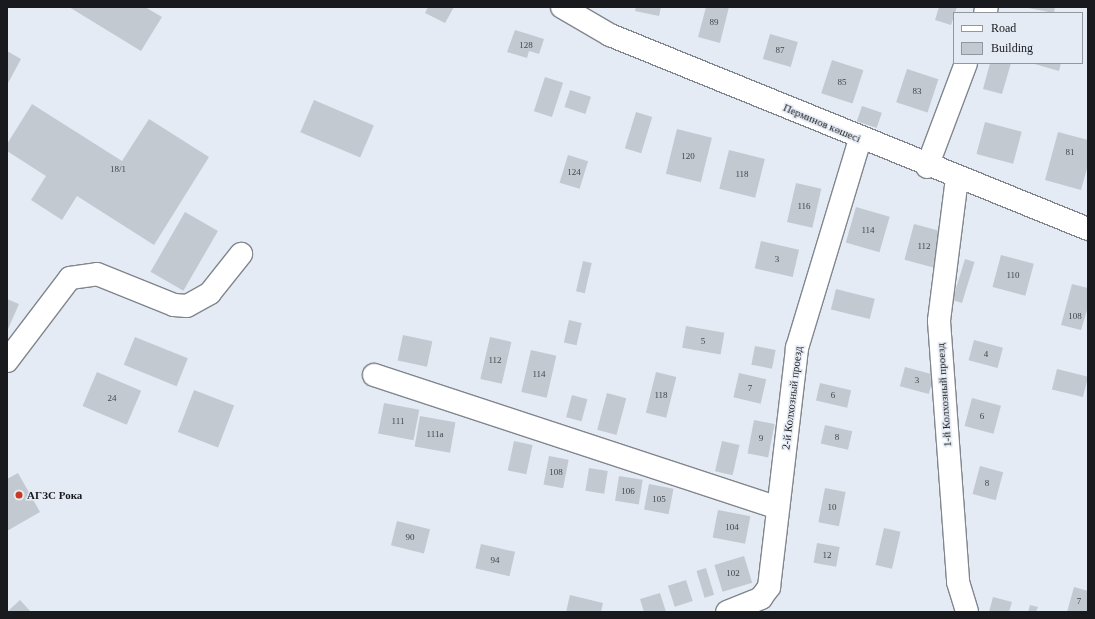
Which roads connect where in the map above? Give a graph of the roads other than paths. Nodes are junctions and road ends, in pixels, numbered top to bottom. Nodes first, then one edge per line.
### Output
1 (562, 7) edge
2 (966, 64) edge
3 (860, 139) junction
4 (927, 167) junction
5 (957, 178) junction
6 (1088, 229) edge
7 (241, 254) dead end
8 (7, 361) edge
9 (374, 374) dead end
10 (778, 508) junction
11 (727, 612) edge
12 (967, 612) edge

1 - 3 street, Перминов көшесі
2 - 4 street
3 - 4 street, Перминов көшесі
3 - 10 street, 2-й Колхозный проезд
4 - 5 street, Перминов көшесі
5 - 6 street, Перминов көшесі
5 - 12 street, 1-й Колхозный проезд
7 - 8 street
9 - 10 street
10 - 11 street, 2-й Колхозный проезд

